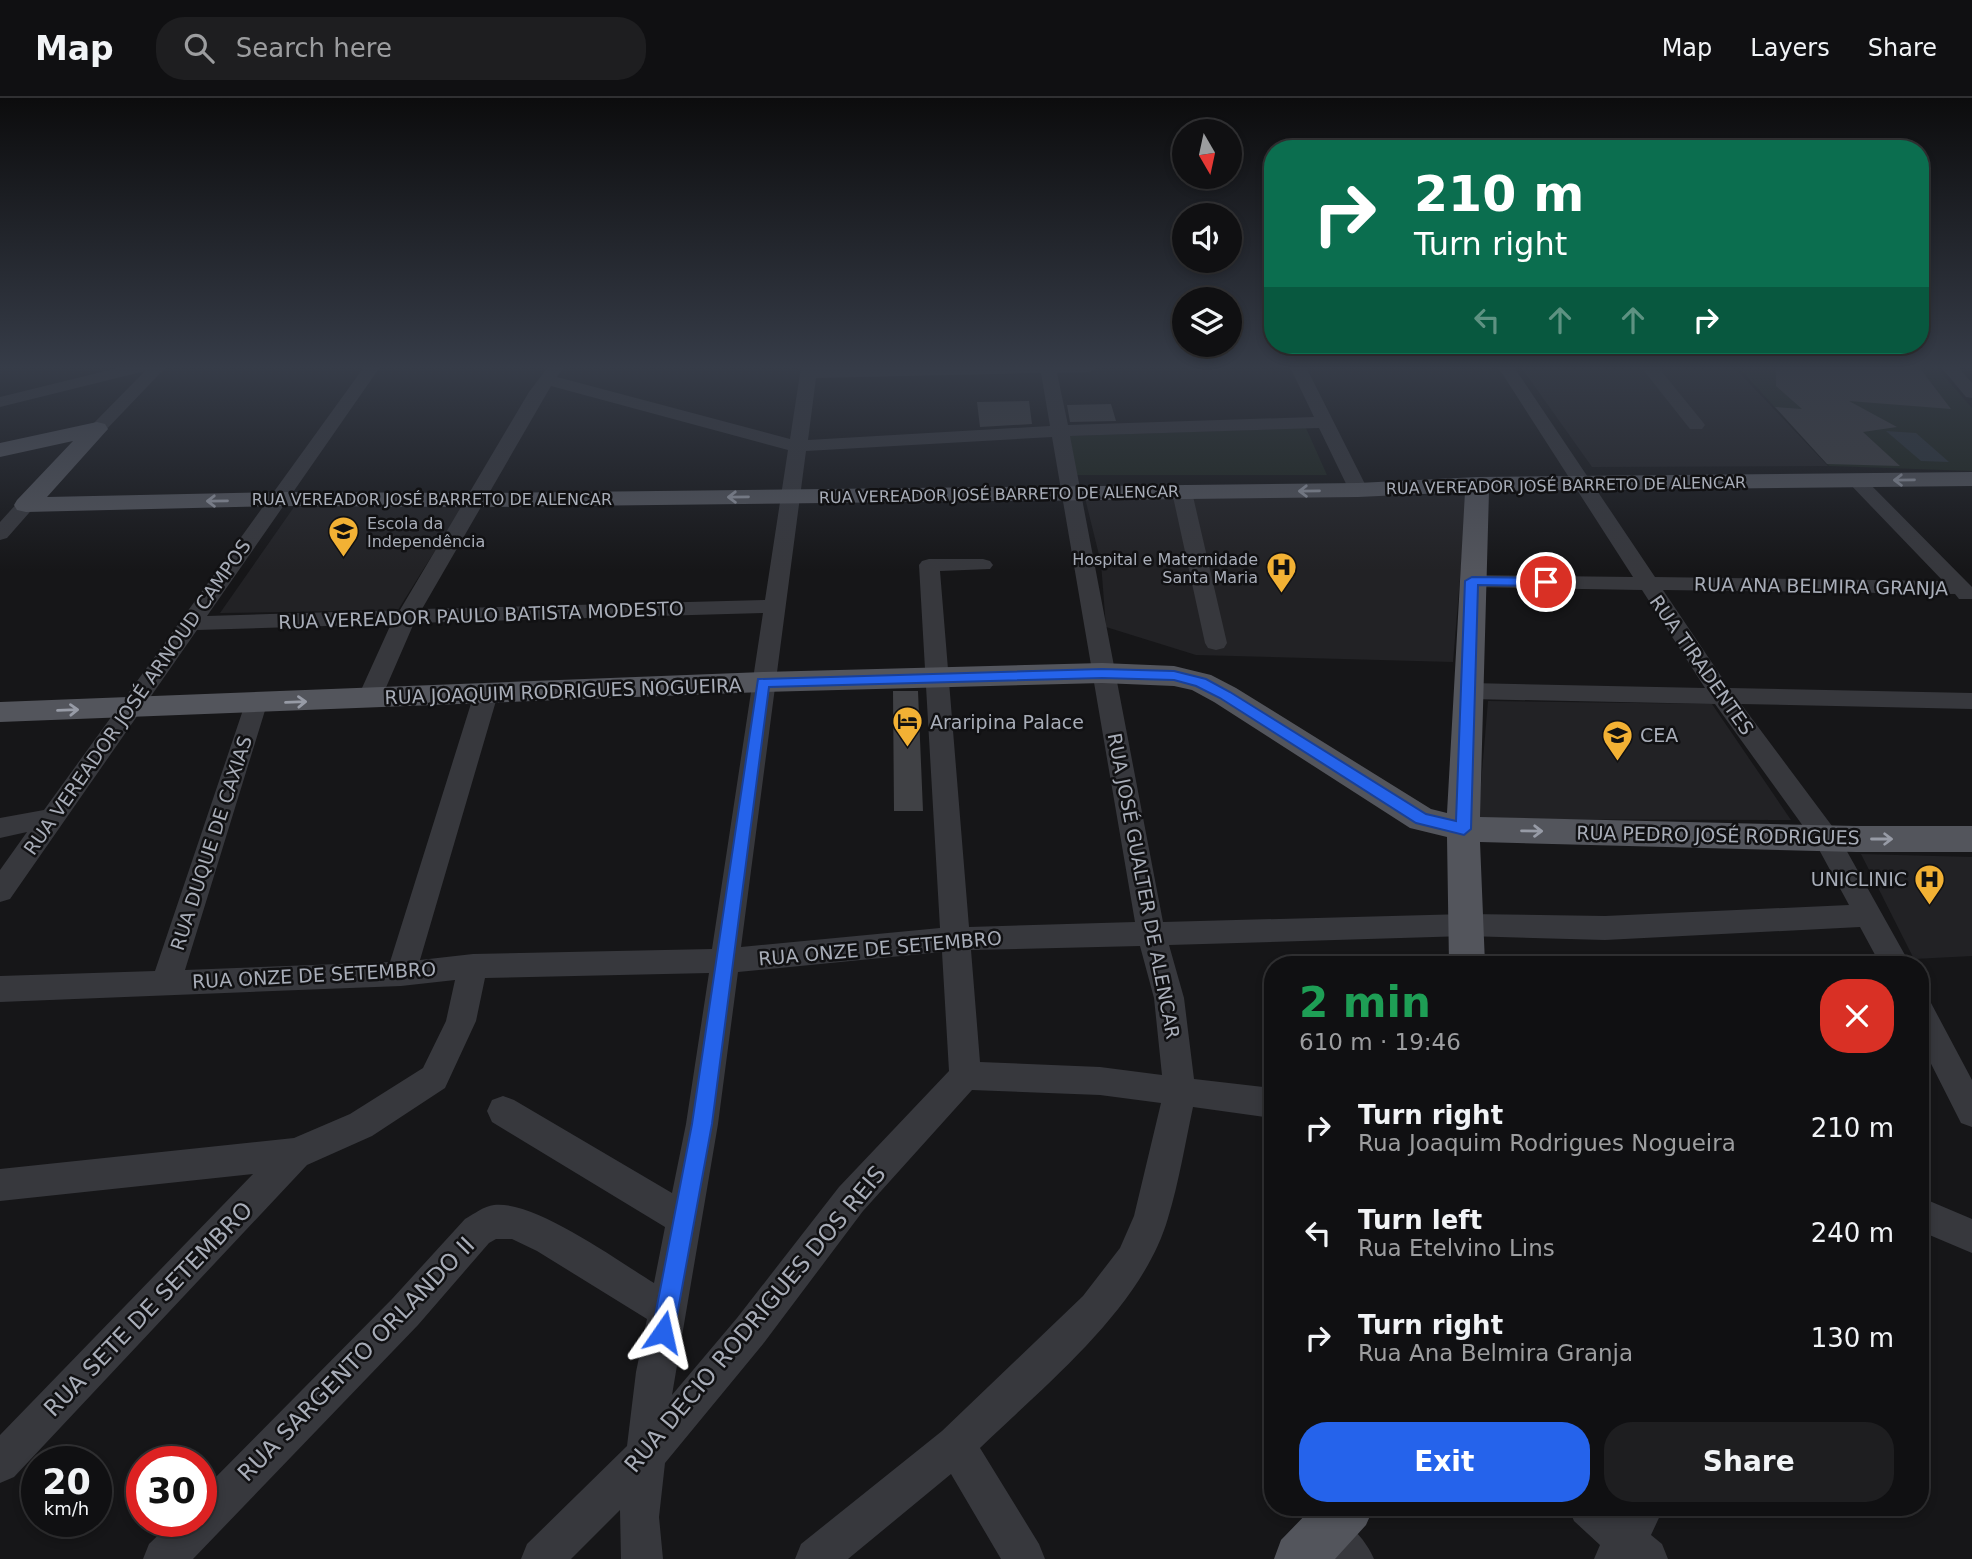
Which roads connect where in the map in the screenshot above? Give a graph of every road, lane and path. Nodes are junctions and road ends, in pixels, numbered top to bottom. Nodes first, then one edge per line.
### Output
1 (68, 435) edge
2 (91, 435) edge
3 (323, 435) edge
4 (516, 435) edge
5 (759, 435) edge
6 (798, 435) edge
7 (986, 435) edge
8 (1060, 435) edge
9 (1331, 435) edge
10 (1549, 435) edge
11 (796, 446) junction
12 (0, 450) edge
13 (1972, 480) edge
14 (1855, 481) junction
15 (1580, 483) junction
16 (1477, 484) junction
17 (1358, 490) junction
18 (1182, 492) junction
19 (1071, 493) junction
20 (788, 496) junction
21 (277, 499) junction
22 (477, 500) junction
23 (26, 505) junction
24 (0, 534) edge
25 (983, 565) dead end
26 (1472, 581) junction
27 (1646, 584) junction
28 (1964, 586) edge
29 (773, 606) junction
30 (406, 617) junction
31 (188, 623) junction
32 (1216, 643) dead end
33 (1102, 673) junction
34 (936, 678) junction
35 (763, 682) junction
36 (1470, 691) junction
37 (486, 694) junction
38 (1722, 696) junction
39 (369, 699) junction
40 (1972, 701) edge
41 (255, 704) junction
42 (129, 708) junction
43 (0, 712) edge
44 (50, 818) junction
45 (0, 828) edge
46 (1464, 829) junction
47 (1826, 837) junction
48 (1972, 838) edge
49 (0, 891) edge
50 (1869, 915) junction
51 (1466, 925) junction
52 (1151, 932) junction
53 (953, 939) junction
54 (1467, 956) edge
55 (1891, 956) edge
56 (724, 961) junction
57 (473, 966) junction
58 (401, 974) junction
59 (166, 982) junction
60 (0, 989) edge
61 (1929, 1029) edge
62 (965, 1076) junction
63 (1180, 1092) junction
64 (1264, 1102) edge
65 (503, 1111) dead end
66 (1972, 1112) edge
67 (295, 1154) junction
68 (0, 1185) edge
69 (1929, 1218) edge
70 (684, 1219) junction
71 (1972, 1236) edge
72 (667, 1311) junction
73 (956, 1445) junction
74 (646, 1454) junction
75 (0, 1463) edge
76 (217, 1505) edge
77 (1600, 1516) edge
78 (185, 1537) edge
79 (1633, 1542) edge
80 (164, 1559) edge
81 (542, 1559) edge
82 (642, 1559) edge
83 (816, 1559) edge
84 (1024, 1559) edge

1 - 12 main road
2 - 23 main road
3 - 21 street, RUA VEREADOR JOSÉ ARNOUD CAMPOS
4 - 22 street
5 - 11 street
6 - 11 street
7 - 11 street
8 - 19 street, RUA JOSÉ GUALTER DE ALENCAR
9 - 17 street
10 - 15 street, RUA TIRADENTES
11 - 20 street
13 -> 14 main road, RUA VEREADOR JOSÉ BARRETO DE ALENCAR
14 - 15 main road, RUA VEREADOR JOSÉ BARRETO DE ALENCAR
14 - 28 street
15 - 16 main road, RUA VEREADOR JOSÉ BARRETO DE ALENCAR
15 - 27 street, RUA TIRADENTES
16 - 17 main road, RUA VEREADOR JOSÉ BARRETO DE ALENCAR
16 - 26 main road
17 -> 18 main road, RUA VEREADOR JOSÉ BARRETO DE ALENCAR
18 - 19 main road, RUA VEREADOR JOSÉ BARRETO DE ALENCAR
18 - 32 street
19 - 20 main road, RUA VEREADOR JOSÉ BARRETO DE ALENCAR
19 - 33 street, RUA JOSÉ GUALTER DE ALENCAR
20 -> 22 main road, RUA VEREADOR JOSÉ BARRETO DE ALENCAR
20 - 29 street
21 - 22 main road, RUA VEREADOR JOSÉ BARRETO DE ALENCAR
21 -> 23 main road, RUA VEREADOR JOSÉ BARRETO DE ALENCAR
21 - 31 street, RUA VEREADOR JOSÉ ARNOUD CAMPOS
22 - 30 street
23 - 24 street
25 - 34 street
26 - 27 street, RUA ANA BELMIRA GRANJA
26 - 36 main road
27 - 28 street, RUA ANA BELMIRA GRANJA
27 - 38 street, RUA TIRADENTES
29 - 30 street, RUA VEREADOR PAULO BATISTA MODESTO
29 - 35 street
30 - 31 street, RUA VEREADOR PAULO BATISTA MODESTO
30 - 39 street
31 - 42 street, RUA VEREADOR JOSÉ ARNOUD CAMPOS
33 - 34 main road, RUA JOAQUIM RODRIGUES NOGUEIRA
33 - 46 main road, RUA JOAQUIM RODRIGUES NOGUEIRA
33 - 52 street, RUA JOSÉ GUALTER DE ALENCAR
34 - 35 main road, RUA JOAQUIM RODRIGUES NOGUEIRA
34 - 53 street
35 - 37 main road, RUA JOAQUIM RODRIGUES NOGUEIRA
35 - 56 street
36 - 38 street
36 - 46 main road
37 - 39 main road, RUA JOAQUIM RODRIGUES NOGUEIRA
37 - 58 street
38 - 40 street
38 - 47 street, RUA TIRADENTES
41 -> 39 main road, RUA JOAQUIM RODRIGUES NOGUEIRA
41 - 42 main road, RUA JOAQUIM RODRIGUES NOGUEIRA
41 - 59 street, RUA DUQUE DE CAXIAS
43 -> 42 main road, RUA JOAQUIM RODRIGUES NOGUEIRA
42 - 44 street, RUA VEREADOR JOSÉ ARNOUD CAMPOS
44 - 45 street
44 - 49 street, RUA VEREADOR JOSÉ ARNOUD CAMPOS
46 -> 47 main road, RUA PEDRO JOSÉ RODRIGUES
46 - 51 main road
47 -> 48 main road, RUA PEDRO JOSÉ RODRIGUES
47 - 50 street, RUA TIRADENTES
50 - 51 street
50 - 55 street, RUA TIRADENTES
51 - 52 street, RUA ONZE DE SETEMBRO
51 - 54 main road
52 - 53 street, RUA ONZE DE SETEMBRO
52 - 63 street, RUA JOSÉ GUALTER DE ALENCAR
53 - 56 street, RUA ONZE DE SETEMBRO
53 - 62 street
56 - 57 street, RUA ONZE DE SETEMBRO
56 - 70 street
57 - 58 street, RUA ONZE DE SETEMBRO
57 - 67 street
58 - 59 street, RUA ONZE DE SETEMBRO
59 - 60 street, RUA ONZE DE SETEMBRO
61 - 66 street
62 - 63 street
62 - 74 street, RUA DECIO RODRIGUES DOS REIS
63 - 64 street
63 - 73 street, RUA JOSÉ GUALTER DE ALENCAR
65 - 70 street
67 - 68 street
67 - 75 street, RUA SETE DE SETEMBRO
69 - 71 street
70 - 72 street
72 - 74 street
72 - 76 street, RUA SARGENTO ORLANDO II
73 - 83 street, RUA JOSÉ GUALTER DE ALENCAR
73 - 84 street
74 - 81 street, RUA DECIO RODRIGUES DOS REIS
74 - 82 street
77 - 79 street
78 - 80 street, RUA SARGENTO ORLANDO II

